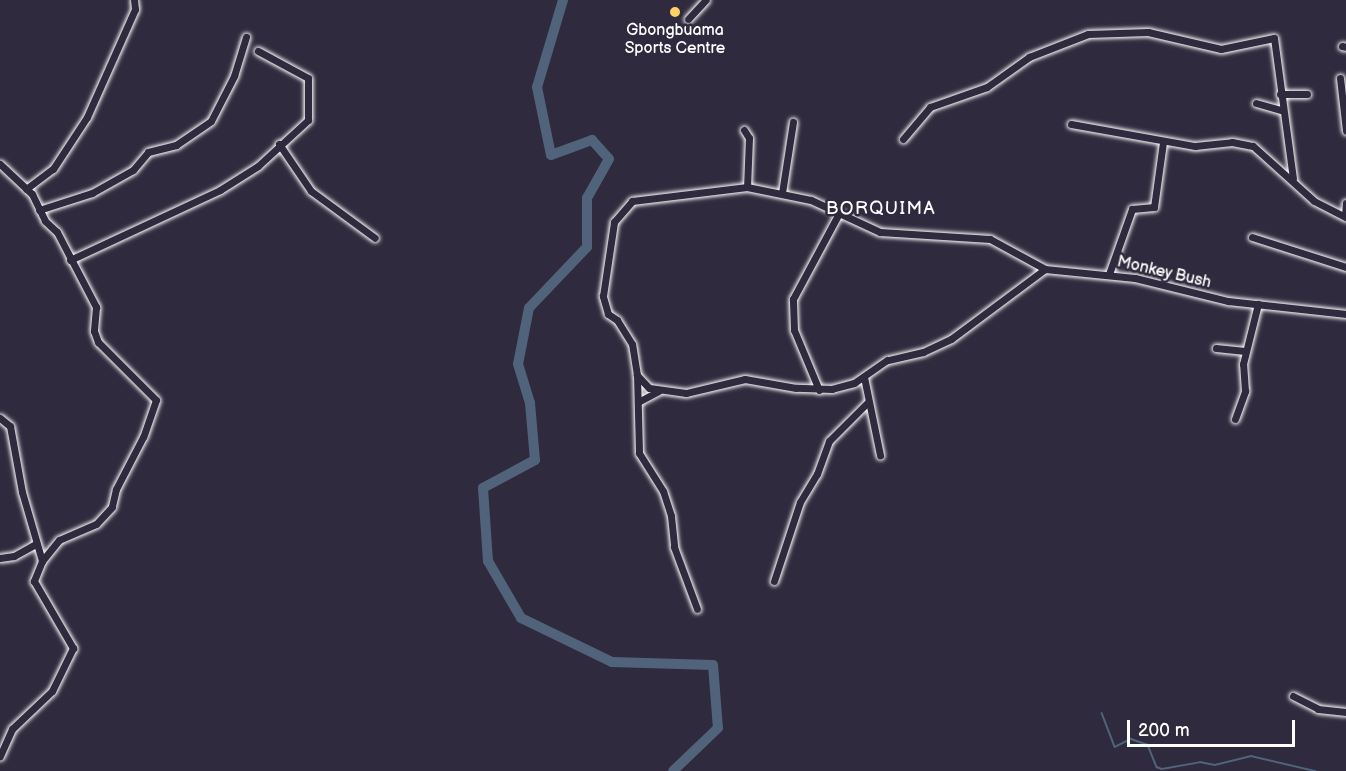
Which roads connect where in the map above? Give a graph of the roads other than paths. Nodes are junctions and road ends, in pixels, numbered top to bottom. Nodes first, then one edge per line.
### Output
1 (134, 0) edge
2 (706, 0) edge
3 (688, 19) dead end
4 (246, 37) dead end
5 (258, 51) dead end
6 (1340, 78) dead end
7 (1280, 94) junction
8 (1307, 94) dead end
9 (1256, 103) dead end
10 (1281, 111) junction
11 (793, 122) dead end
12 (1071, 124) dead end
13 (744, 130) dead end
14 (1346, 131) edge
15 (903, 139) dead end
16 (1163, 142) junction
17 (279, 144) junction
18 (0, 165) edge
19 (1293, 179) junction
20 (747, 187) junction
21 (26, 189) junction
22 (782, 193) junction
23 (1346, 203) edge
24 (39, 210) junction
25 (838, 215) junction
26 (1345, 216) edge
27 (1252, 237) dead end
28 (375, 238) dead end
29 (70, 260) junction
30 (1346, 267) edge
31 (1045, 269) junction
32 (1109, 274) junction
33 (1258, 304) junction
34 (1346, 314) edge
35 (1216, 348) dead end
36 (1245, 351) junction
37 (637, 375) junction
38 (864, 377) junction
39 (819, 390) junction
40 (659, 391) junction
41 (638, 402) junction
42 (868, 402) junction
43 (0, 418) edge
44 (1235, 419) dead end
45 (880, 455) dead end
46 (36, 544) junction
47 (0, 558) edge
48 (42, 561) junction
49 (774, 581) dead end
50 (697, 609) dead end
51 (1293, 696) dead end
52 (1346, 711) edge
53 (0, 756) edge

1 - 21 street
2 - 3 street
4 - 24 street
5 - 17 street
6 - 14 street
7 - 8 street
7 - 10 street
7 - 15 street
9 - 10 street
10 - 19 street
11 - 22 street
12 - 16 street
13 - 20 street
16 - 19 street
16 - 32 street
17 - 28 street
17 - 29 street
18 - 21 street
19 - 26 street
20 - 22 street, Monkey Bush
20 - 37 street, Monkey Bush
21 - 24 street
22 - 25 street, Monkey Bush
23 - 26 street
24 - 29 street
25 - 31 street, Monkey Bush
25 - 39 street
27 - 30 street
29 - 48 street
31 - 32 street, Monkey Bush
31 - 38 street
32 - 33 street, Monkey Bush
33 - 34 street, Monkey Bush
33 - 36 street
35 - 36 street
36 - 44 street
37 - 40 street
37 - 41 street
38 - 39 street
38 - 42 street
39 - 40 street
40 - 41 street
41 - 50 street
42 - 45 street
42 - 49 street
43 - 46 street
46 - 47 street
46 - 48 street
48 - 53 street
51 - 52 street

